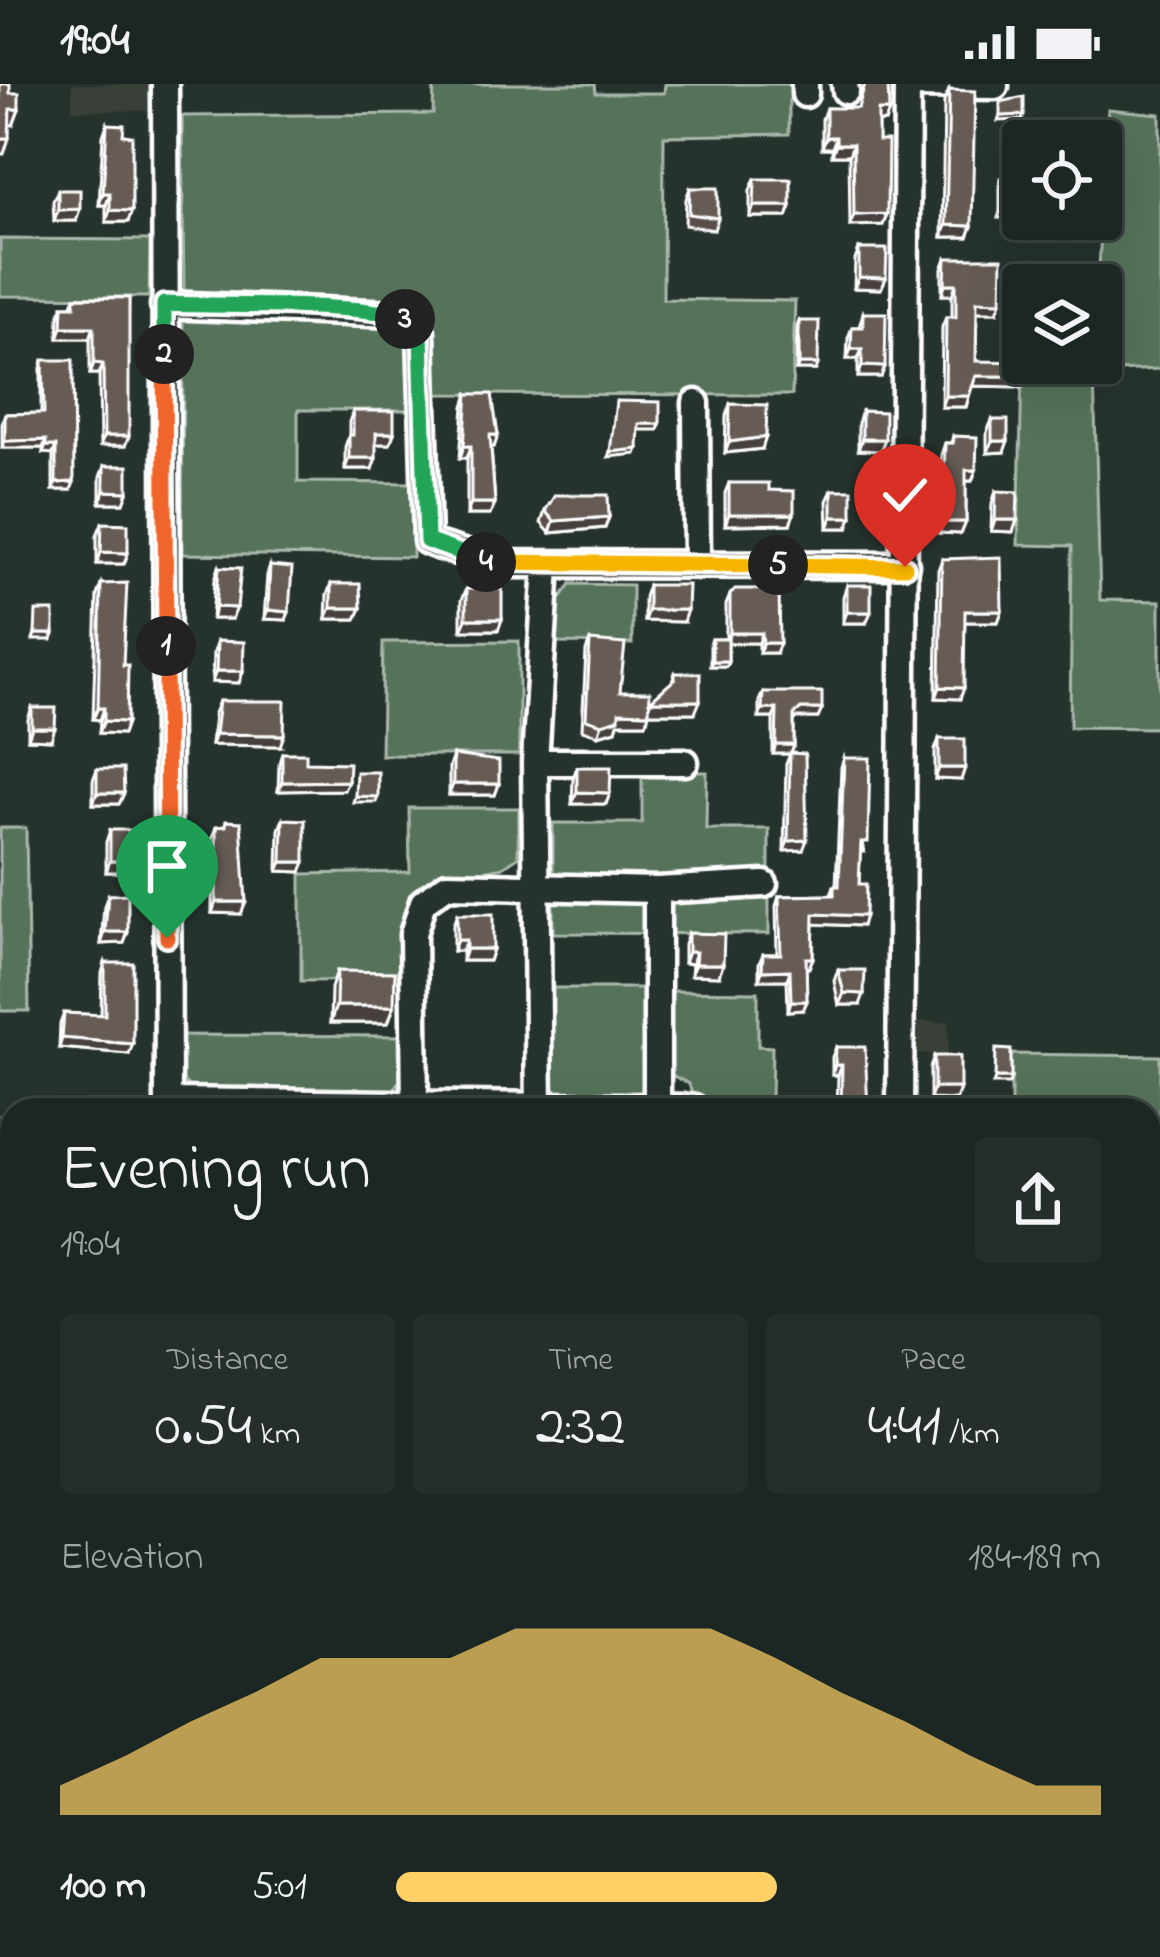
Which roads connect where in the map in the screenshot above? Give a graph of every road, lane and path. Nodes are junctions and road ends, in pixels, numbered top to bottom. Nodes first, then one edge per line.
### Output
1 (165, 84) edge
2 (907, 84) edge
3 (994, 86) edge
4 (164, 304) junction
5 (696, 403) dead end
6 (547, 565) junction
7 (697, 565) junction
8 (905, 565) junction
9 (535, 762) junction
10 (686, 762) dead end
11 (764, 884) dead end
12 (536, 886) junction
13 (657, 890) junction
14 (168, 1098) edge
15 (415, 1098) edge
16 (539, 1098) edge
17 (657, 1098) edge
18 (900, 1098) edge

1 - 4 street
2 - 3 street
2 - 8 street
4 - 6 street
4 - 14 street
5 - 7 street
6 - 7 street
6 - 9 street
7 - 8 street
8 - 18 street
9 - 10 street
9 - 12 street
11 - 13 street
12 - 13 street
12 - 15 street
12 - 16 street
13 - 17 street

